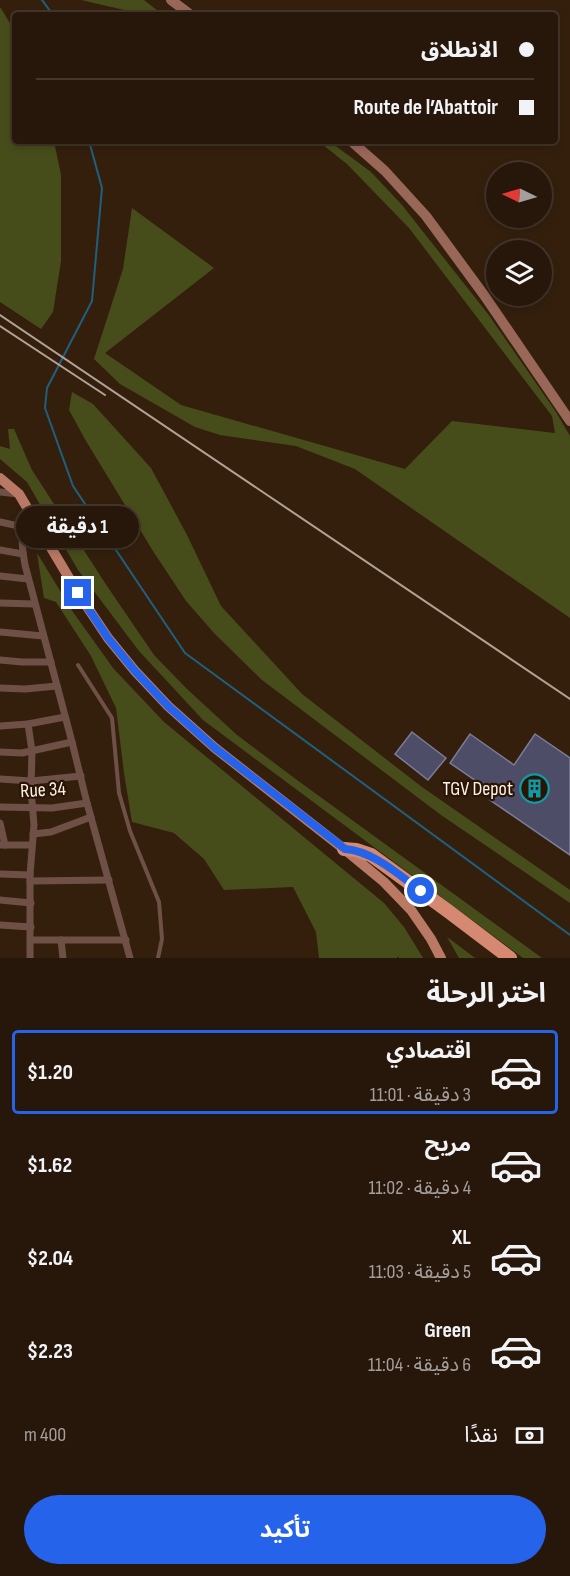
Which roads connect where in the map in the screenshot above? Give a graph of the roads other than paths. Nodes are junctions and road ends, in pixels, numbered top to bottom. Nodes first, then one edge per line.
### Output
1 (171, 0) edge
2 (187, 12) edge
3 (354, 144) edge
4 (570, 421) edge
5 (0, 478) edge
6 (0, 492) edge
7 (19, 494) junction
8 (29, 511) junction
9 (0, 522) edge
10 (23, 527) junction
11 (0, 550) edge
12 (23, 554) junction
13 (0, 576) edge
14 (28, 579) junction
15 (0, 603) edge
16 (34, 604) junction
17 (0, 632) edge
18 (43, 636) junction
19 (0, 660) edge
20 (51, 662) junction
21 (78, 665) dead end
22 (57, 686) junction
23 (0, 688) edge
24 (65, 717) junction
25 (28, 724) junction
26 (0, 726) edge
27 (72, 742) junction
28 (32, 751) junction
29 (0, 753) edge
30 (81, 776) junction
31 (0, 779) edge
32 (32, 781) junction
33 (87, 803) junction
34 (0, 807) edge
35 (33, 808) junction
36 (91, 817) junction
37 (0, 827) edge
38 (33, 834) junction
39 (2, 845) edge
40 (32, 845) junction
41 (345, 849) junction
42 (0, 874) edge
43 (30, 878) junction
44 (110, 880) junction
45 (0, 900) edge
46 (31, 903) junction
47 (0, 925) edge
48 (31, 927) junction
49 (31, 940) junction
50 (61, 940) junction
51 (126, 940) junction
52 (30, 958) edge
53 (63, 958) edge
54 (130, 958) edge
55 (158, 958) edge
56 (441, 958) edge
57 (510, 958) edge

1 - 2 main road
3 - 4 main road
5 - 7 main road
6 - 7 street
7 - 8 main road
8 - 10 street
8 - 41 main road
9 - 10 street
10 - 12 street
11 - 12 street
12 - 14 street
13 - 14 street
14 - 16 street
15 - 16 street
16 - 18 street
17 - 18 street
18 - 20 street
19 - 20 street
20 - 22 street
21 - 55 lane
22 - 23 street
22 - 24 street
24 - 25 street
24 - 27 street
25 - 26 street
25 - 28 street
27 - 28 street
27 - 30 street
28 - 29 street
28 - 32 street
30 - 32 street
30 - 33 street
31 - 32 street
32 - 35 street
33 - 35 street, Rue 34
33 - 36 street
34 - 35 street, Rue 34
35 - 38 street
36 - 38 street
36 - 44 street
37 - 39 street
38 - 40 street
39 - 40 street
40 - 43 street
41 - 56 main road
41 - 57 highway
42 - 43 street
43 - 44 street
43 - 46 street
44 - 51 street
45 - 46 street
46 - 48 street
47 - 48 street
48 - 49 street
49 - 50 street
49 - 52 street
50 - 51 street
50 - 53 street
51 - 54 street

